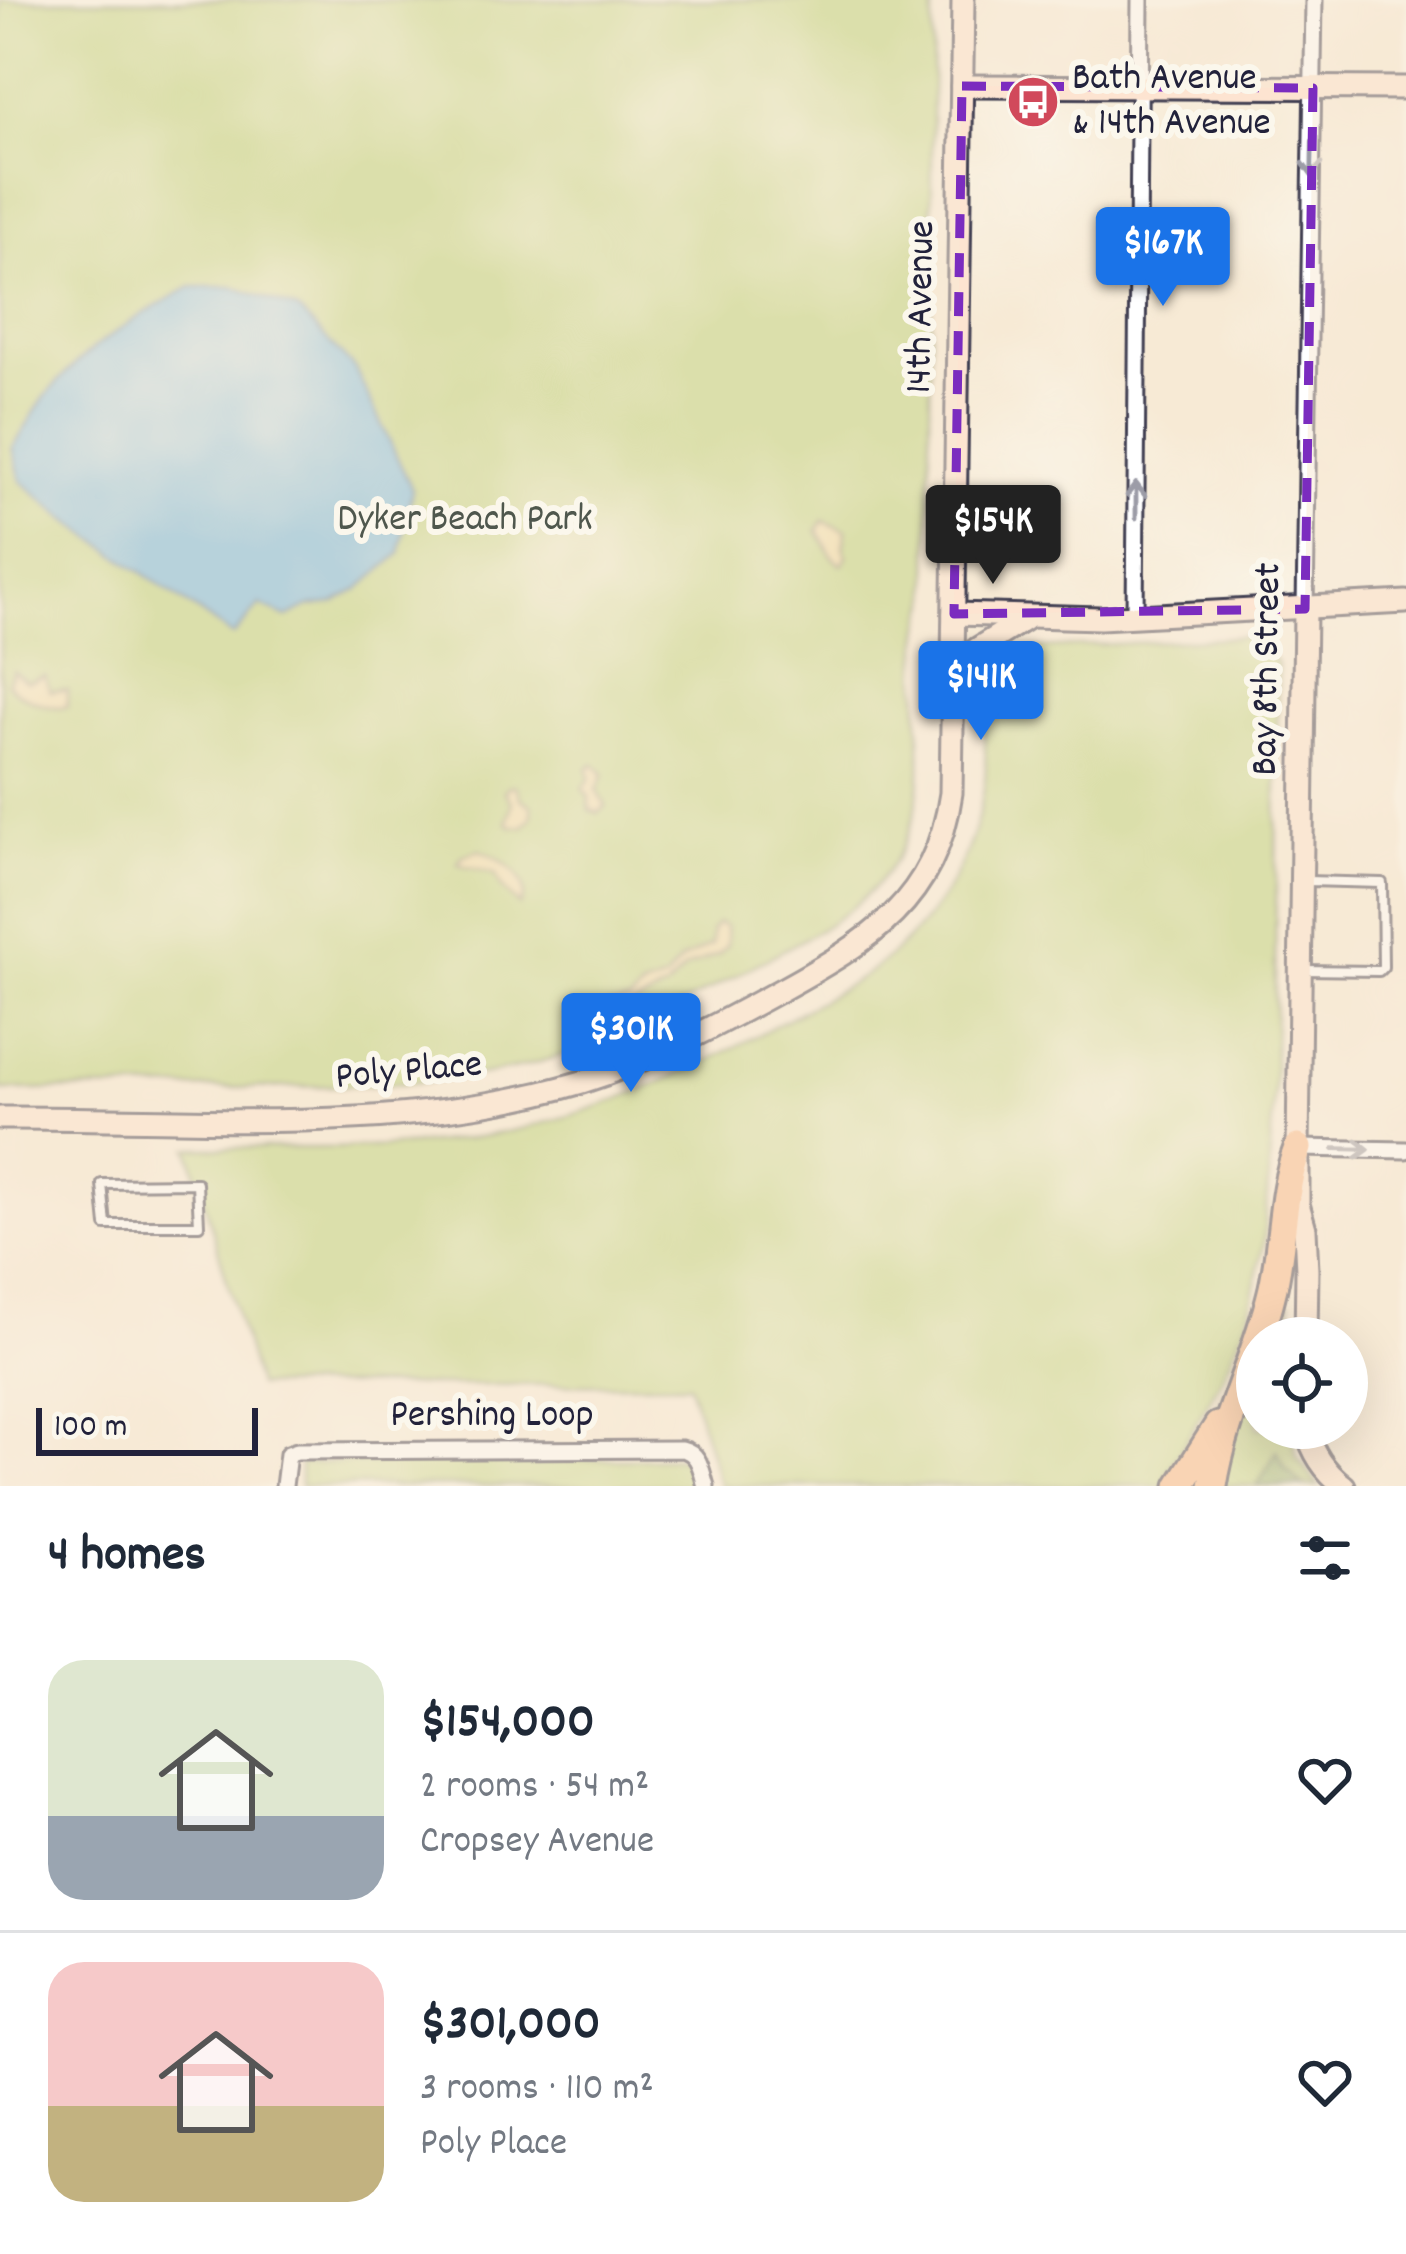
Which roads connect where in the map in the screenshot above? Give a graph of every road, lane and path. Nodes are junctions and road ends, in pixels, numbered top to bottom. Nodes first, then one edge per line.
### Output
1 (963, 0) edge
2 (1140, 0) edge
3 (1314, 0) edge
4 (1139, 85) junction
5 (962, 86) junction
6 (1313, 88) junction
7 (1406, 88) edge
8 (1406, 602) edge
9 (1305, 610) junction
10 (954, 614) junction
11 (1030, 616) junction
12 (1136, 616) junction
13 (953, 694) junction
14 (1302, 881) junction
15 (1300, 970) junction
16 (0, 1118) edge
17 (1298, 1148) junction
18 (1406, 1150) edge
19 (102, 1184) joint
20 (1298, 1204) junction
21 (1266, 1317) edge
22 (1279, 1317) edge
23 (1306, 1317) edge
24 (1236, 1401) edge
25 (1236, 1410) edge
26 (1236, 1442) edge
27 (1316, 1449) edge
28 (284, 1486) edge
29 (706, 1486) edge
30 (1180, 1486) edge
31 (1213, 1486) edge
32 (1229, 1486) edge
33 (1344, 1486) edge

1 - 5 main road, 14th Avenue
2 - 4 street
3 - 6 street, Bay 8th Street
4 - 5 main road
4 - 6 main road
12 -> 4 street
5 - 10 main road, 14th Avenue
6 - 7 main road
6 -> 9 street, Bay 8th Street
8 - 9 main road
9 - 12 main road
9 - 14 main road, Bay 8th Street
10 - 11 main road
10 - 13 main road, Poly Place
11 - 12 main road
11 - 13 main road
13 - 16 main road, Poly Place
14 - 15 main road, Bay 8th Street
14 - 15 lane
15 - 17 main road, Bay 8th Street
17 -> 18 street
17 - 20 main road, Bay 8th Street
17 - 21 highway
19 - 19 lane
20 - 22 highway
20 - 23 main road, Bay 8th Street
24 - 30 highway
25 - 31 highway
26 - 32 highway
27 - 33 main road
28 - 29 street, Pershing Loop

